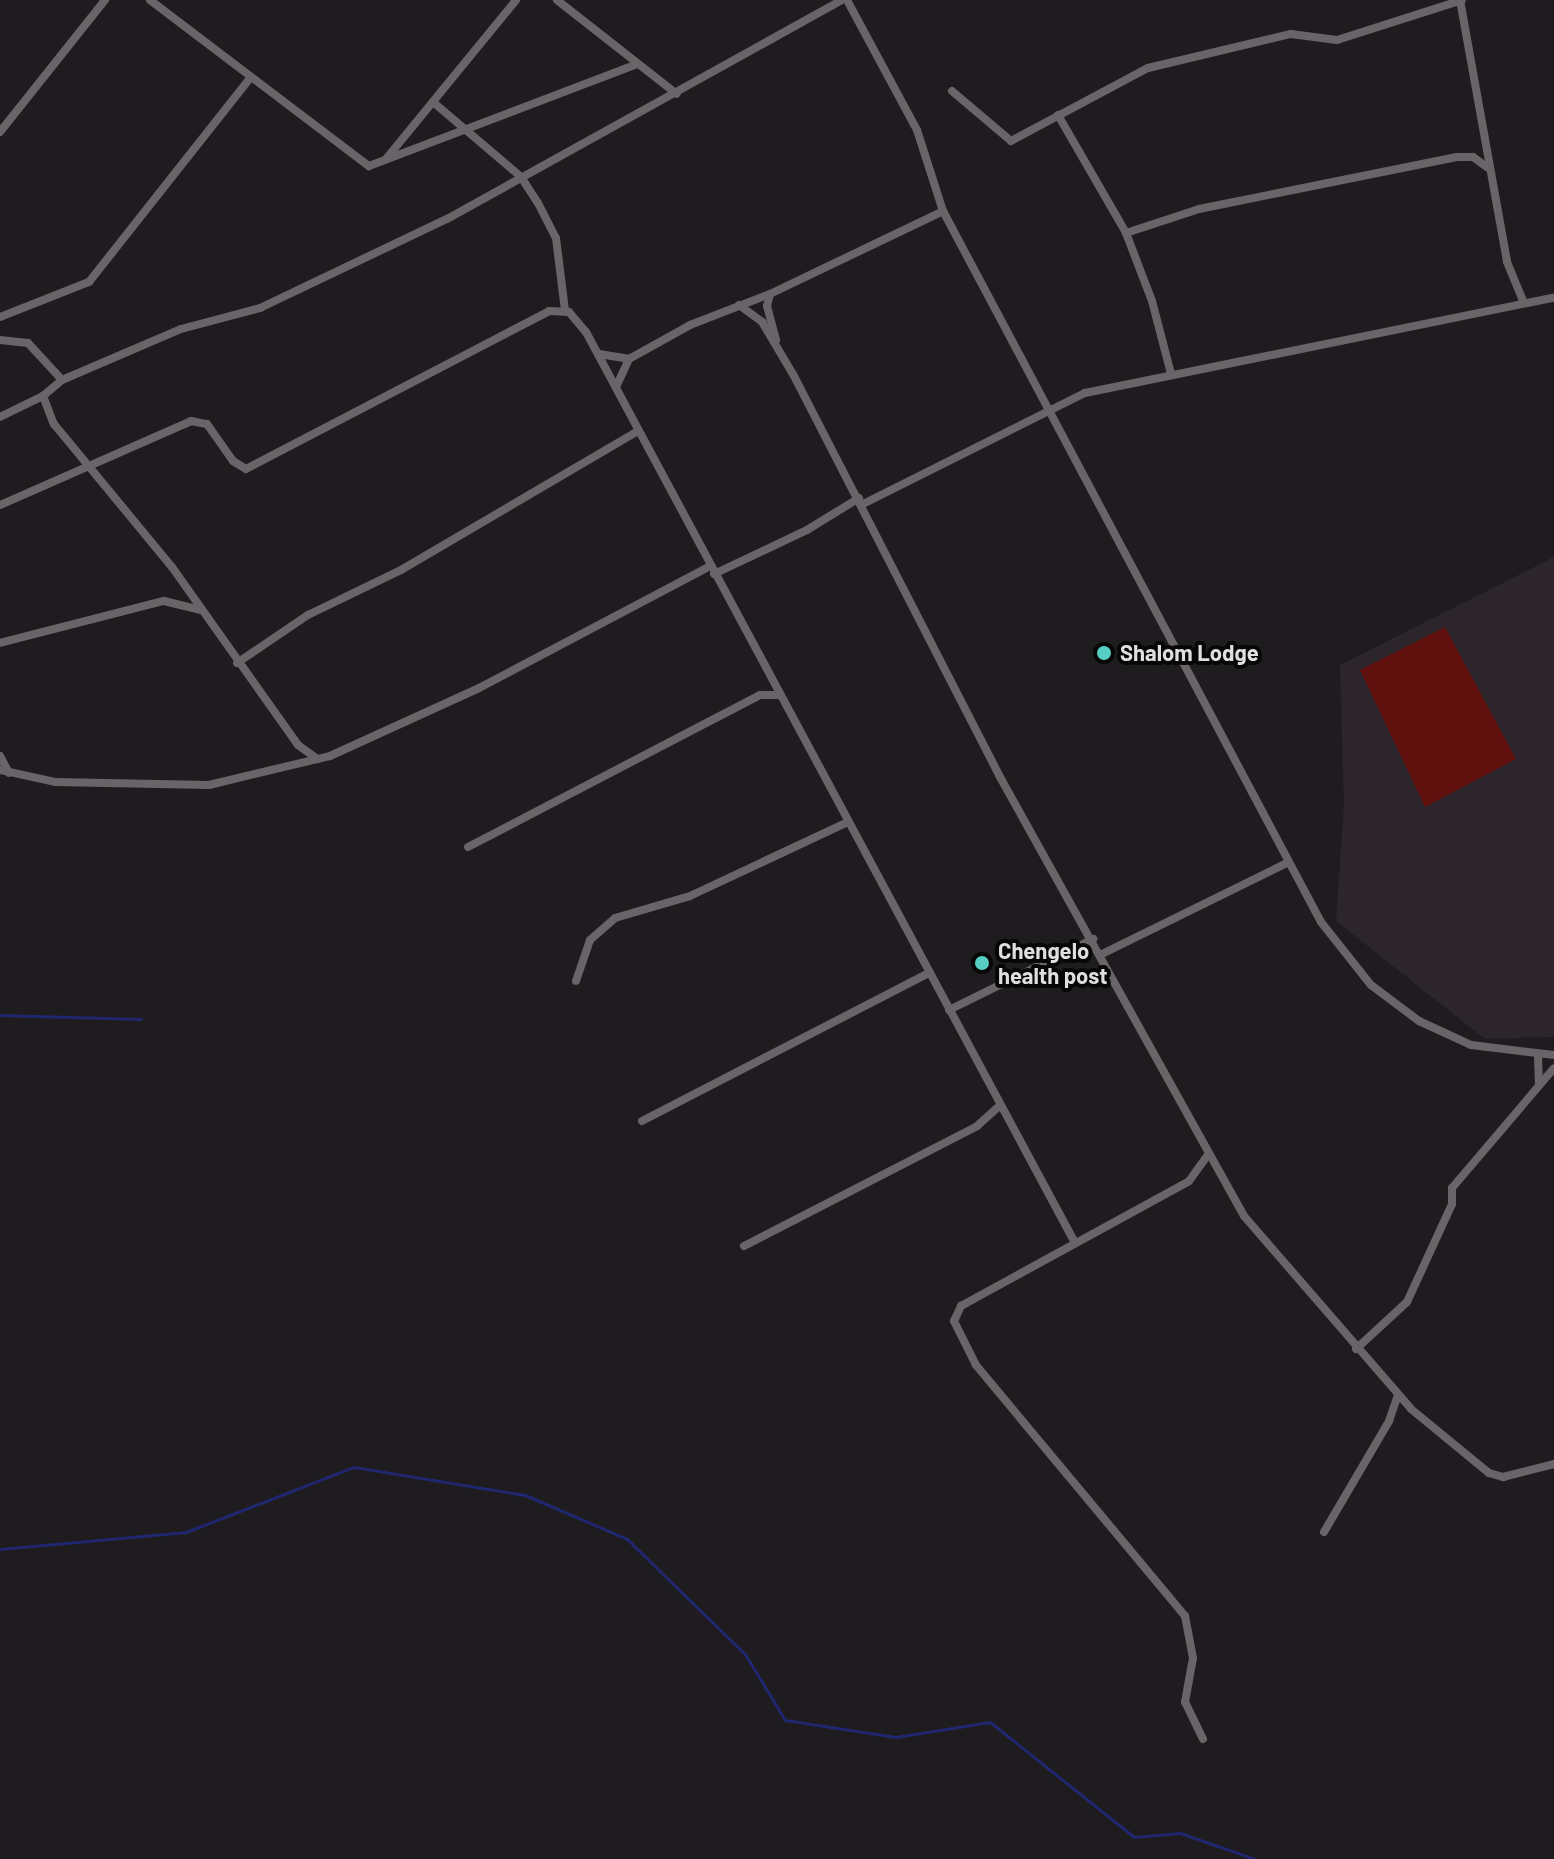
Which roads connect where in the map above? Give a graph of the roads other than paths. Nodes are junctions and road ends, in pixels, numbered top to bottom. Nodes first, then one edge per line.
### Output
1 (105, 0) edge
2 (150, 0) edge
3 (516, 0) edge
4 (557, 0) edge
5 (845, 0) edge
6 (1461, 0) edge
7 (637, 64) junction
8 (250, 78) junction
9 (952, 91) dead end
10 (677, 94) junction
11 (433, 102) junction
12 (1058, 115) junction
13 (0, 132) edge
14 (465, 132) junction
15 (386, 160) junction
16 (1487, 167) junction
17 (521, 177) junction
18 (943, 211) junction
19 (1126, 233) junction
20 (770, 294) junction
21 (1554, 298) edge
22 (1524, 303) junction
23 (739, 305) junction
24 (565, 310) junction
25 (0, 317) edge
26 (1, 339) edge
27 (779, 349) junction
28 (596, 352) junction
29 (629, 359) junction
30 (1171, 374) junction
31 (62, 380) junction
32 (616, 390) junction
33 (43, 396) junction
34 (1050, 407) junction
35 (0, 417) edge
36 (638, 431) junction
37 (82, 454) junction
38 (92, 465) junction
39 (77, 471) junction
40 (861, 501) junction
41 (0, 505) edge
42 (712, 570) junction
43 (184, 584) junction
44 (174, 600) junction
45 (202, 611) junction
46 (0, 643) edge
47 (228, 649) junction
48 (248, 652) junction
49 (237, 663) junction
50 (769, 677) junction
51 (760, 695) junction
52 (779, 695) junction
53 (298, 745) junction
54 (0, 756) edge
55 (317, 759) junction
56 (294, 765) junction
57 (5, 771) edge
58 (848, 822) junction
59 (468, 847) dead end
60 (1289, 862) junction
61 (1093, 939) junction
62 (1102, 954) junction
63 (929, 973) junction
64 (576, 981) dead end
65 (949, 1010) junction
66 (1554, 1055) edge
67 (1538, 1056) junction
68 (1554, 1068) edge
69 (1539, 1084) junction
70 (999, 1106) junction
71 (642, 1121) dead end
72 (1208, 1154) junction
73 (1074, 1241) junction
74 (744, 1246) dead end
75 (1356, 1349) junction
76 (1398, 1395) junction
77 (1554, 1464) edge
78 (1324, 1532) dead end
79 (1203, 1739) dead end

1 - 13 street
2 - 8 street
3 - 11 street
4 - 7 street
5 - 10 street
5 - 18 street
6 - 12 street
6 - 16 street
7 - 10 street
7 - 14 street
8 - 15 street
8 - 25 street
9 - 12 street
10 - 17 street
11 - 14 street
11 - 15 street
12 - 19 street
14 - 15 street
14 - 17 street
16 - 19 street
16 - 22 street
17 - 24 street
17 - 31 street
18 - 20 street
18 - 34 street
19 - 30 street
20 - 23 street
20 - 27 street
21 - 22 street
22 - 30 street
23 - 27 street
23 - 29 street
24 - 28 street
24 - 38 street
26 - 31 street
27 - 40 street
28 - 29 street
28 - 32 street
29 - 32 street
30 - 34 street
31 - 33 street
32 - 36 street
33 - 35 street
33 - 37 street
34 - 40 street
34 - 60 street
36 - 42 street
36 - 48 street
37 - 38 street
37 - 39 street
38 - 39 street
38 - 43 street
39 - 41 street
40 - 42 street
40 - 61 street
42 - 50 street
42 - 55 street
43 - 44 street
43 - 45 street
44 - 45 street
44 - 46 street
45 - 47 street
47 - 48 street
47 - 49 street
48 - 49 street
49 - 53 street
50 - 51 street
50 - 52 street
51 - 52 street
51 - 59 street
52 - 58 street
53 - 55 street
53 - 56 street
54 - 57 street
55 - 56 street
56 - 57 street
58 - 63 street
58 - 64 street
60 - 62 street
60 - 67 street
61 - 62 street
61 - 65 street
62 - 72 street
63 - 65 street
63 - 71 street
65 - 70 street
66 - 67 street
67 - 69 street
68 - 69 street
69 - 75 street
70 - 73 street
70 - 74 street
72 - 73 street
72 - 75 street
73 - 79 street
75 - 76 street
76 - 77 street
76 - 78 street

